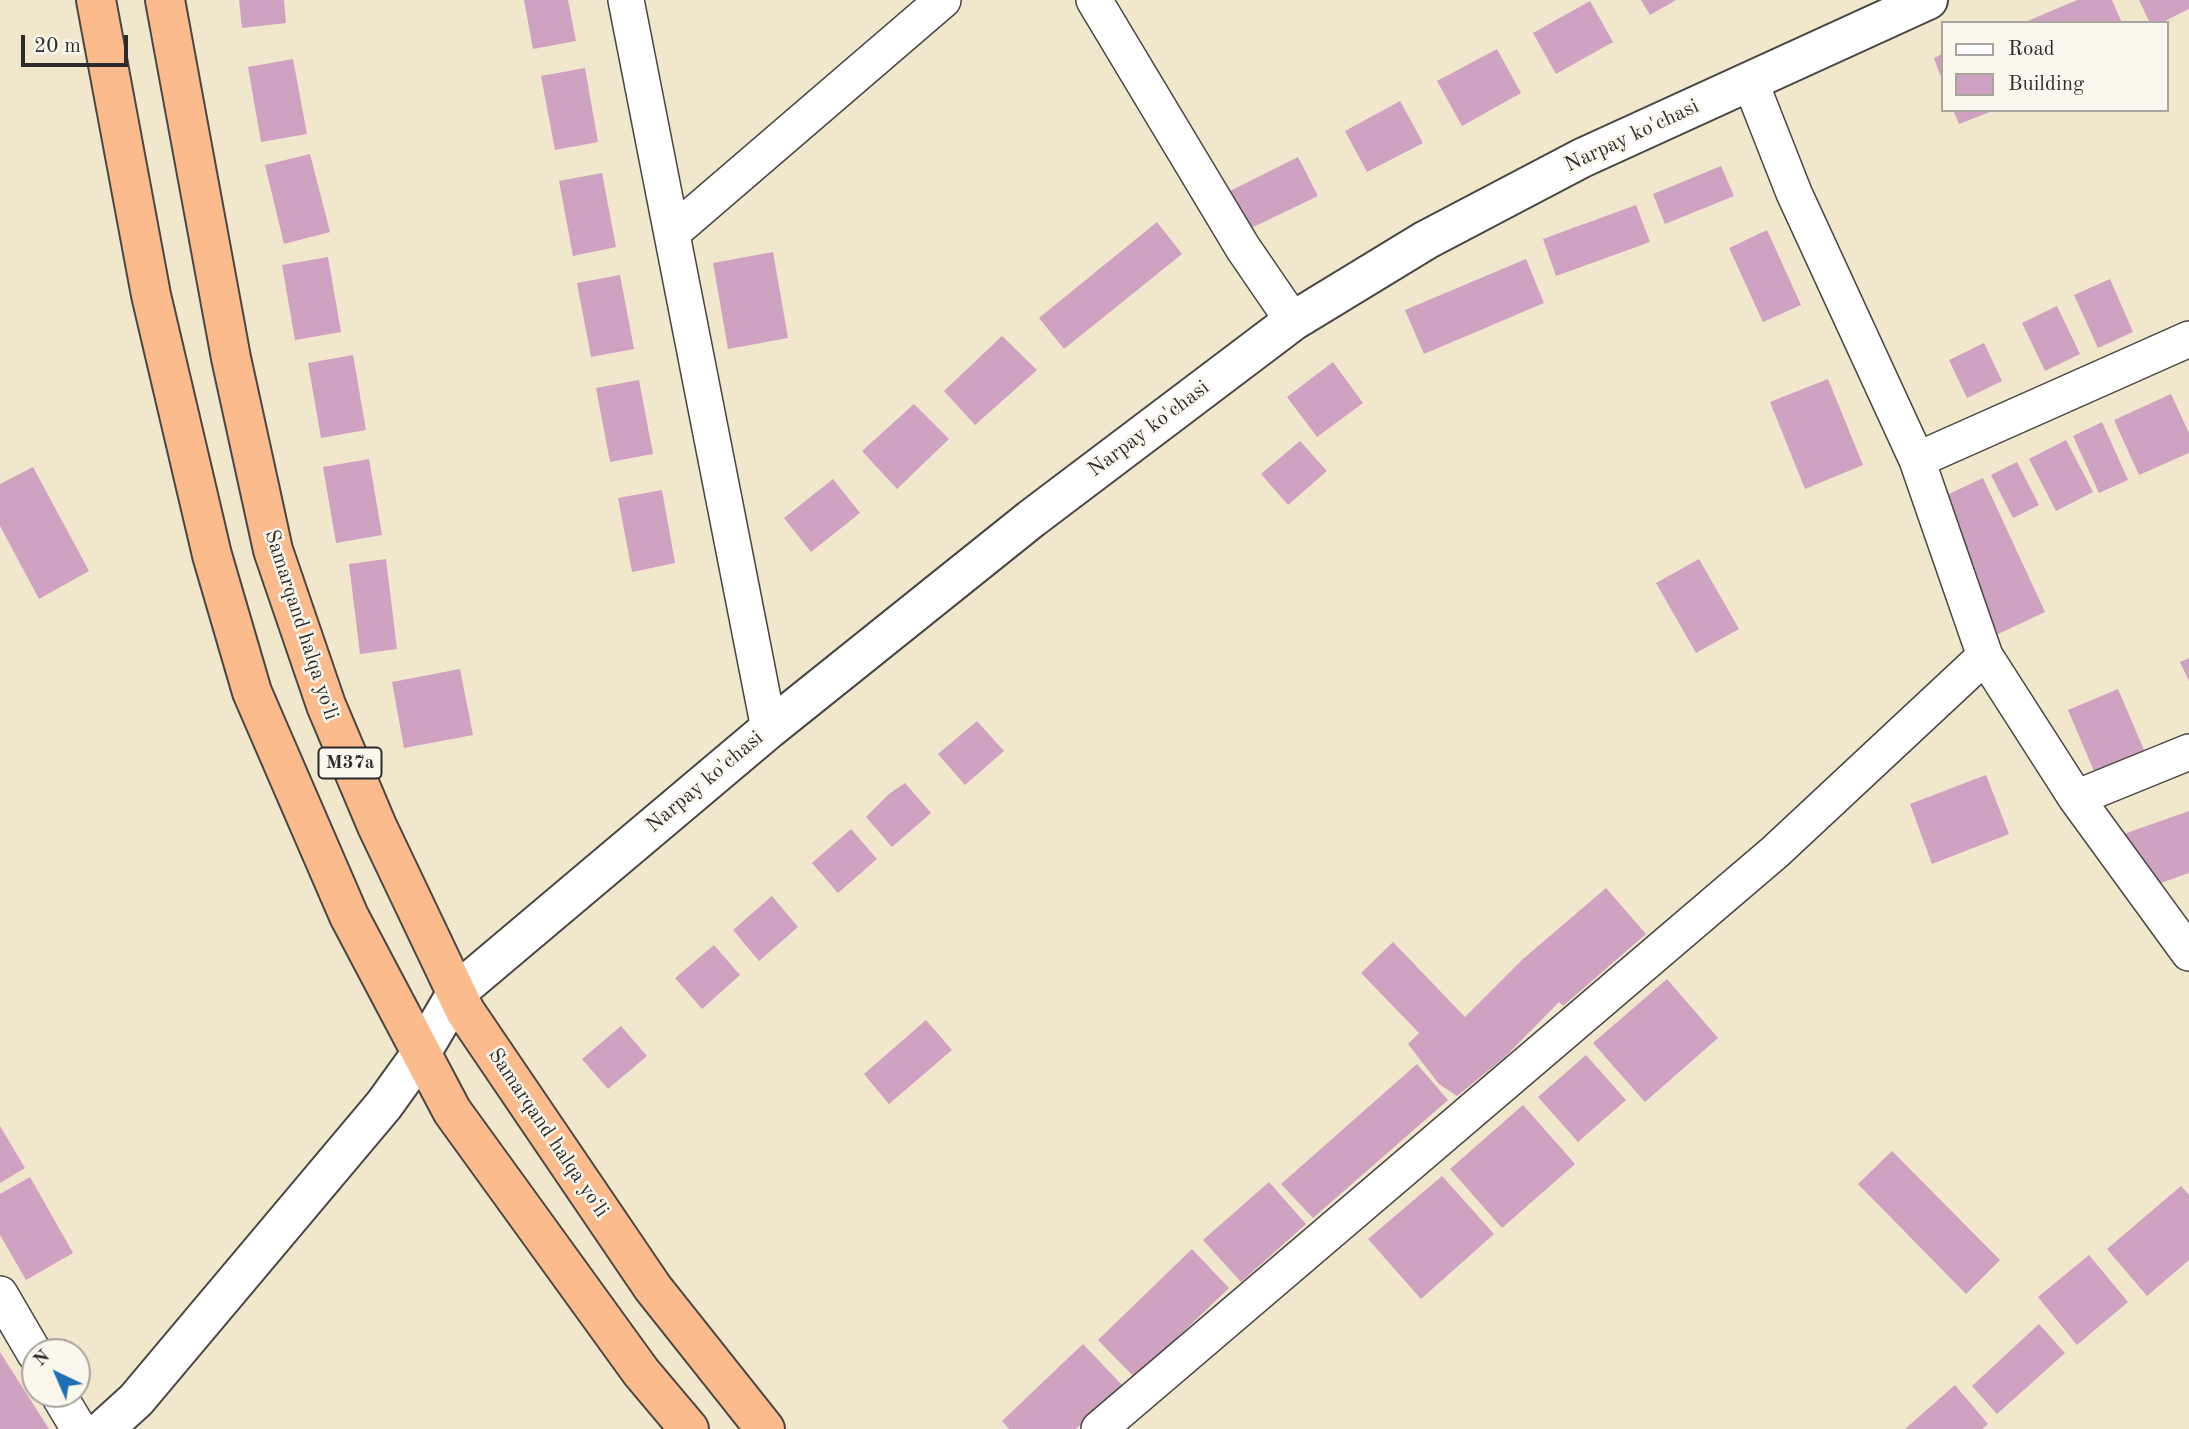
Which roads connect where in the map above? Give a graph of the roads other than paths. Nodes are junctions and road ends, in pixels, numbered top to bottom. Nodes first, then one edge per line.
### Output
1 (96, 0) edge
2 (165, 0) edge
3 (625, 0) edge
4 (943, 0) edge
5 (1094, 0) edge
6 (1928, 0) edge
7 (1750, 81) junction
8 (672, 233) junction
9 (1293, 321) junction
10 (2189, 339) edge
11 (1917, 460) junction
12 (1985, 656) junction
13 (769, 729) junction
14 (2189, 752) edge
15 (2076, 798) junction
16 (2189, 953) edge
17 (457, 992) junction
18 (420, 1055) junction
19 (0, 1294) edge
20 (26, 1338) edge
21 (66, 1408) edge
22 (79, 1429) edge
23 (104, 1429) edge
24 (689, 1429) edge
25 (765, 1429) edge
26 (1099, 1429) edge

1 - 18 highway, M37a
2 - 17 highway, Samarqand halqa yoʻli / M37a
3 - 8 street
4 - 8 street
5 - 9 street
6 - 7 street, Narpay ko'chasi
7 - 9 street, Narpay ko'chasi
7 - 11 street
8 - 13 street
9 - 13 street, Narpay ko'chasi
10 - 11 street
11 - 12 street
12 - 15 street
12 - 26 street
13 - 17 street, Narpay ko'chasi
14 - 15 street
15 - 16 street
17 - 18 street, Narpay ko'chasi
17 - 25 highway, Samarqand halqa yoʻli / M37a
18 - 23 street, Narpay ko'chasi
18 - 24 highway, M37a
19 - 20 street
21 - 22 street

